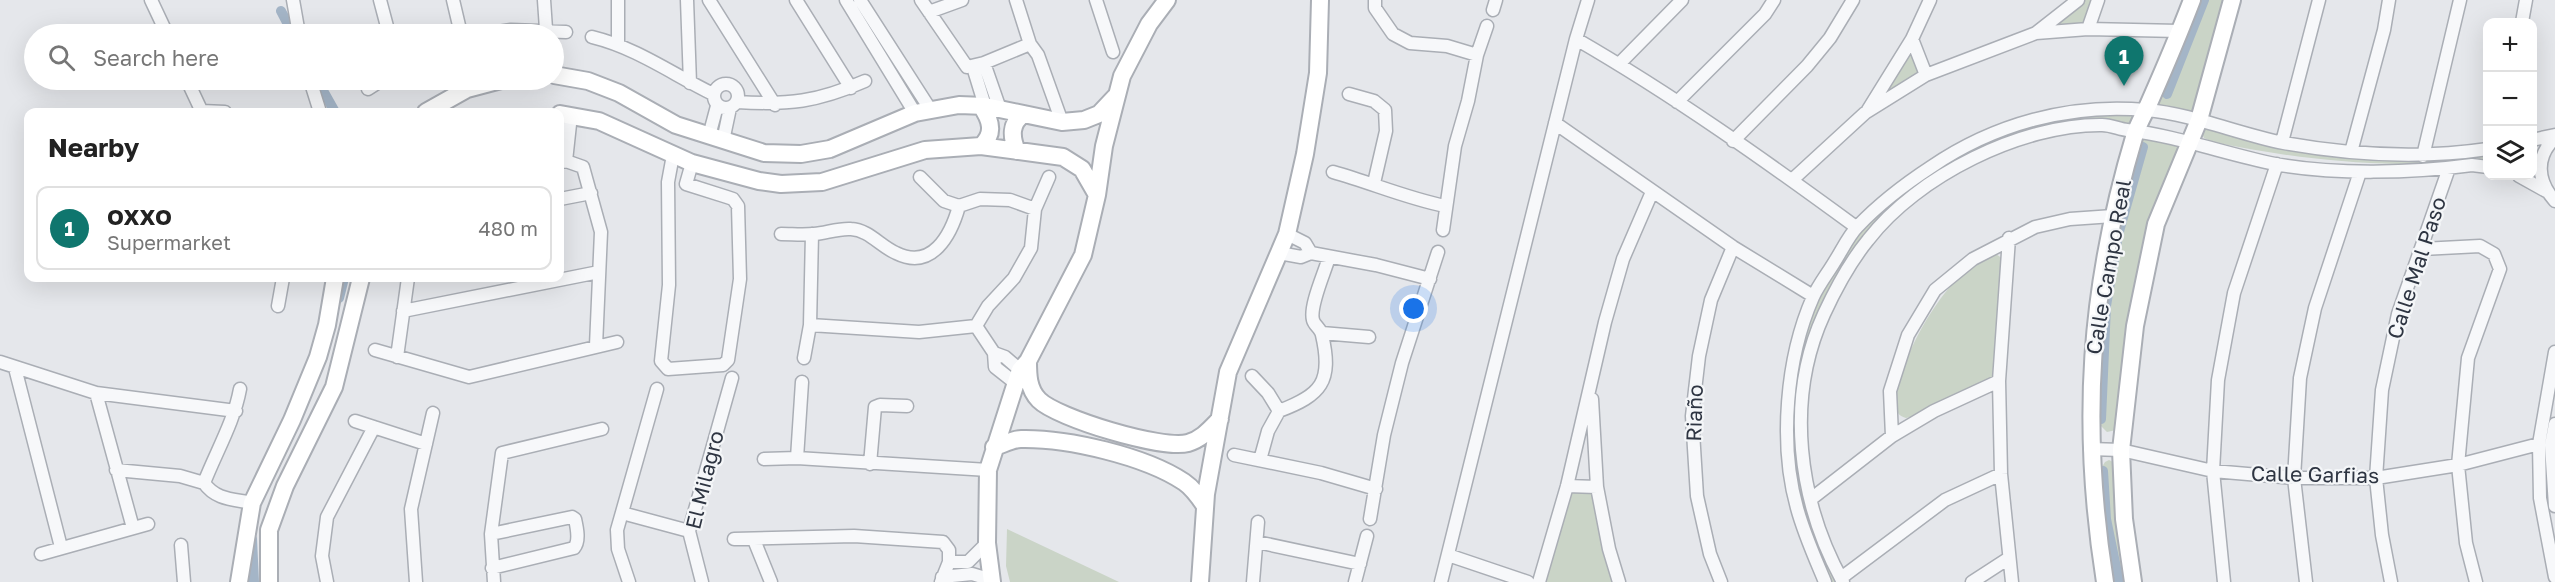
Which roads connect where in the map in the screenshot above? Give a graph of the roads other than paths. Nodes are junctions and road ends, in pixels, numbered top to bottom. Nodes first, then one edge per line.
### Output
1 (151, 0) edge
2 (293, 0) edge
3 (380, 0) edge
4 (453, 0) edge
5 (544, 0) edge
6 (618, 0) edge
7 (687, 0) edge
8 (709, 0) edge
9 (796, 0) edge
10 (846, 0) edge
11 (860, 0) edge
12 (921, 0) edge
13 (962, 0) edge
14 (1016, 0) edge
15 (1167, 0) edge
16 (1375, 0) edge
17 (1588, 0) edge
18 (1682, 0) edge
19 (1774, 0) edge
20 (1853, 0) edge
21 (1930, 0) edge
22 (2078, 0) edge
23 (2098, 0) edge
24 (2192, 0) edge
25 (2232, 0) edge
26 (2319, 0) edge
27 (2389, 0) edge
28 (2460, 0) edge
29 (2526, 0) edge
30 (1099, 1) edge
31 (1319, 1) edge
32 (929, 12) junction
33 (2523, 18) edge
34 (162, 24) edge
35 (297, 24) edge
36 (386, 24) edge
37 (459, 24) edge
38 (546, 24) edge
39 (1487, 26) dead end
40 (2088, 29) junction
41 (2180, 31) junction
42 (2036, 33) junction
43 (592, 37) dead end
44 (1576, 39) junction
45 (1912, 39) junction
46 (618, 44) junction
47 (1030, 44) junction
48 (1113, 52) dead end
49 (1477, 55) junction
50 (1619, 64) junction
51 (979, 65) junction
52 (1926, 75) junction
53 (564, 77) edge
54 (865, 81) dead end
55 (690, 83) junction
56 (851, 88) junction
57 (192, 90) edge
58 (313, 90) edge
59 (465, 90) edge
60 (1348, 94) dead end
61 (1116, 96) junction
62 (1677, 102) junction
63 (724, 103) junction
64 (775, 105) junction
65 (989, 107) junction
66 (200, 108) edge
67 (319, 108) edge
68 (437, 108) edge
69 (2146, 110) junction
70 (922, 111) junction
71 (1865, 113) junction
72 (566, 114) edge
73 (1024, 114) junction
74 (2199, 120) junction
75 (1062, 122) junction
76 (1555, 123) junction
77 (2136, 131) junction
78 (2555, 136) edge
79 (716, 139) junction
80 (2537, 139) edge
81 (1733, 141) junction
82 (2282, 142) junction
83 (2189, 143) junction
84 (564, 146) edge
85 (981, 146) junction
86 (2483, 149) edge
87 (1017, 151) junction
88 (2351, 152) junction
89 (673, 155) junction
90 (2423, 156) junction
91 (564, 162) edge
92 (692, 163) junction
93 (2277, 164) junction
94 (2483, 166) edge
95 (2449, 168) junction
96 (1333, 172) dead end
97 (2360, 172) junction
98 (920, 177) dead end
99 (1049, 177) dead end
100 (1792, 180) junction
101 (2526, 180) edge
102 (668, 182) junction
103 (1374, 183) junction
104 (686, 184) junction
105 (2546, 191) junction
106 (1652, 192) junction
107 (591, 193) junction
108 (1097, 195) junction
109 (564, 198) edge
110 (2555, 201) edge
111 (959, 206) junction
112 (1445, 206) junction
113 (1035, 209) junction
114 (2113, 216) junction
115 (1856, 227) junction
116 (1443, 231) dead end
117 (781, 234) dead end
118 (812, 234) junction
119 (1287, 234) junction
120 (2009, 238) junction
121 (1733, 247) junction
122 (2422, 249) junction
123 (1438, 252) dead end
124 (1279, 253) junction
125 (1311, 253) junction
126 (1329, 257) junction
127 (599, 272) junction
128 (564, 279) edge
129 (1430, 279) junction
130 (282, 282) edge
131 (334, 282) edge
132 (360, 282) edge
133 (407, 282) edge
134 (549, 282) edge
135 (1813, 296) junction
136 (278, 306) dead end
137 (403, 311) junction
138 (810, 325) junction
139 (976, 326) junction
140 (1322, 333) junction
141 (1369, 337) dead end
142 (617, 342) dead end
143 (596, 346) junction
144 (375, 350) dead end
145 (2555, 352) edge
146 (397, 357) junction
147 (804, 357) dead end
148 (0, 362) edge
149 (15, 368) junction
150 (1021, 371) junction
151 (1251, 376) dead end
152 (732, 378) dead end
153 (2000, 381) junction
154 (802, 382) dead end
155 (1592, 386) junction
156 (240, 389) dead end
157 (657, 390) dead end
158 (96, 393) junction
159 (907, 406) dead end
160 (236, 411) junction
161 (1279, 411) junction
162 (433, 413) dead end
163 (1221, 419) junction
164 (355, 421) dead end
165 (2555, 424) edge
166 (374, 427) junction
167 (602, 429) dead end
168 (1892, 436) junction
169 (426, 444) junction
170 (2539, 444) junction
171 (994, 447) junction
172 (2090, 449) junction
173 (2121, 450) junction
174 (1234, 455) dead end
175 (797, 458) junction
176 (764, 459) dead end
177 (1260, 460) junction
178 (870, 464) junction
179 (2458, 465) junction
180 (117, 470) junction
181 (988, 470) junction
182 (2213, 471) junction
183 (2001, 474) junction
184 (2294, 478) junction
185 (2376, 478) junction
186 (204, 483) junction
187 (1567, 486) junction
188 (1597, 487) junction
189 (1376, 489) junction
190 (1811, 499) junction
191 (252, 503) junction
192 (1205, 506) junction
193 (2555, 506) edge
194 (622, 513) junction
195 (1370, 519) dead end
196 (1258, 522) dead end
197 (148, 524) dead end
198 (133, 528) junction
199 (689, 531) junction
200 (491, 534) junction
201 (1367, 536) dead end
202 (734, 539) dead end
203 (754, 540) junction
204 (1257, 542) junction
205 (987, 543) junction
206 (181, 545) dead end
207 (61, 547) junction
208 (41, 554) dead end
209 (1448, 555) junction
210 (2009, 558) junction
211 (948, 562) junction
212 (1360, 564) junction
213 (492, 568) junction
214 (2555, 577) edge
215 (941, 580) edge
216 (1842, 580) edge
217 (992, 581) edge
218 (184, 582) edge
219 (240, 582) edge
220 (269, 582) edge
221 (327, 582) edge
222 (416, 582) edge
223 (494, 582) edge
224 (629, 582) edge
225 (702, 582) edge
226 (771, 582) edge
227 (1200, 582) edge
228 (1253, 582) edge
229 (1355, 582) edge
230 (1441, 582) edge
231 (1528, 582) edge
232 (1539, 582) edge
233 (1619, 582) edge
234 (1721, 582) edge
235 (1825, 582) edge
236 (1972, 582) edge
237 (2012, 582) edge
238 (2105, 582) edge
239 (2133, 582) edge
240 (2224, 582) edge
241 (2306, 582) edge
242 (2391, 582) edge
243 (2476, 582) edge

1 - 34 street
2 - 35 street
3 - 36 street
4 - 37 street
5 - 38 street
6 - 46 street
7 - 55 street
8 - 64 street
9 - 56 street
10 - 70 street
11 - 70 street
12 - 32 street
13 - 32 street
14 - 47 street
15 - 61 street
16 - 49 street
17 - 44 street
18 - 50 street
19 - 62 street
20 - 81 street
21 - 45 street
22 - 42 street
23 - 40 street
24 - 41 street, Calle Campo Real
25 - 74 street, Calle Campo Real
26 - 82 street
27 - 88 street
28 - 90 street
29 - 33 street
30 - 48 street
31 - 119 street
32 - 51 street
39 - 49 street
40 - 41 street
40 - 42 street
41 - 69 street, Calle Campo Real
42 - 52 street
43 - 46 street
44 - 50 street
44 - 76 street
45 - 52 street
45 - 71 street
46 - 55 street
47 - 51 street
47 - 75 street
49 - 112 street
50 - 62 street
51 - 65 street
52 - 71 street
53 - 79 street
54 - 56 street
55 - 63 street
56 - 64 street
57 - 66 street
58 - 67 street
59 - 68 street
60 - 103 street
61 - 75 street
61 - 108 street
62 - 81 street
63 - 64 street
63 - 79 street
65 - 70 street
65 - 73 street
65 - 85 street
69 - 74 street
69 - 77 street, Calle Campo Real
69 - 115 street
70 - 79 street
71 - 100 street
72 - 84 street
72 - 89 street
73 - 75 street
73 - 87 street
74 - 82 street
74 - 83 street, Calle Campo Real
76 - 106 street
76 - 209 street
77 - 83 street
77 - 114 street, Calle Campo Real
77 - 190 street
78 - 80 street
78 - 105 street
81 - 100 street
82 - 88 street
83 - 93 street
83 - 173 street, Calle Campo Real
85 - 87 street
85 - 92 street
86 - 90 street
87 - 108 street
88 - 90 street
89 - 92 street
89 - 102 street
91 - 107 street
92 - 104 street
93 - 97 street
93 - 182 street
94 - 95 street
95 - 97 street
95 - 122 street, Calle Mal Paso
96 - 103 street
97 - 184 street
98 - 111 street
99 - 113 street
100 - 115 street
101 - 105 street
102 - 104 street
102 - 104 street
103 - 112 street
105 - 110 street
106 - 121 street
106 - 155 street
107 - 109 street
107 - 127 street
108 - 150 street
111 - 113 street
111 - 118 street
112 - 116 street
113 - 139 street
114 - 120 street
114 - 172 street, Calle Campo Real
115 - 135 street
117 - 118 street
118 - 138 street
119 - 124 street
119 - 125 street
120 - 153 street
120 - 168 street
121 - 135 street
121 - 234 street, Riaño
122 - 179 street
122 - 185 street, Calle Mal Paso
123 - 129 street
124 - 125 street
124 - 163 street
125 - 126 street
126 - 129 street
126 - 140 street
127 - 128 street
127 - 143 street
129 - 189 street
130 - 136 street
131 - 191 street
132 - 220 street
133 - 137 street
134 - 137 street
135 - 235 street
137 - 146 street
138 - 139 street
138 - 147 street
139 - 150 street
140 - 141 street
140 - 161 street
142 - 143 street
143 - 146 street
144 - 146 street
145 - 170 street
148 - 149 street
149 - 158 street
149 - 207 street
150 - 163 street
150 - 171 street
151 - 161 street
152 - 199 street, El Milagro
153 - 168 street
153 - 183 street
154 - 175 street
155 - 187 street
155 - 188 street
156 - 160 street
157 - 194 street
158 - 160 street
158 - 180 street
159 - 178 street
160 - 186 street
161 - 177 street
162 - 169 street
163 - 192 street
164 - 166 street
165 - 193 street
166 - 169 street
166 - 221 street
167 - 200 street
168 - 190 street
169 - 222 street
170 - 179 street, Calle Garfias
170 - 214 street
171 - 181 street
171 - 192 street
172 - 173 street, Calle Garfias
172 - 238 street, Calle Campo Real
173 - 182 street, Calle Garfias
173 - 239 street, Calle Campo Real
174 - 177 street
175 - 176 street
175 - 178 street
177 - 189 street
178 - 181 street
179 - 185 street, Calle Garfias
179 - 243 street
180 - 186 street
180 - 198 street
181 - 205 street
182 - 184 street, Calle Garfias
182 - 240 street
183 - 210 street
183 - 216 street
184 - 185 street, Calle Garfias
184 - 241 street
185 - 242 street, Calle Mal Paso
186 - 191 street
187 - 188 street
187 - 232 street
188 - 233 street
189 - 195 street
190 - 216 street
191 - 219 street
192 - 227 street
194 - 199 street
194 - 224 street
196 - 204 street
197 - 198 street
198 - 207 street
199 - 225 street, El Milagro
200 - 213 street
200 - 213 street
201 - 212 street
202 - 203 street
203 - 211 street
203 - 226 street
204 - 212 street
204 - 228 street
205 - 211 street
205 - 217 street
206 - 218 street
207 - 208 street
209 - 230 street
209 - 231 street
210 - 236 street
210 - 237 street
211 - 215 street
212 - 229 street
213 - 223 street
215 - 217 street

